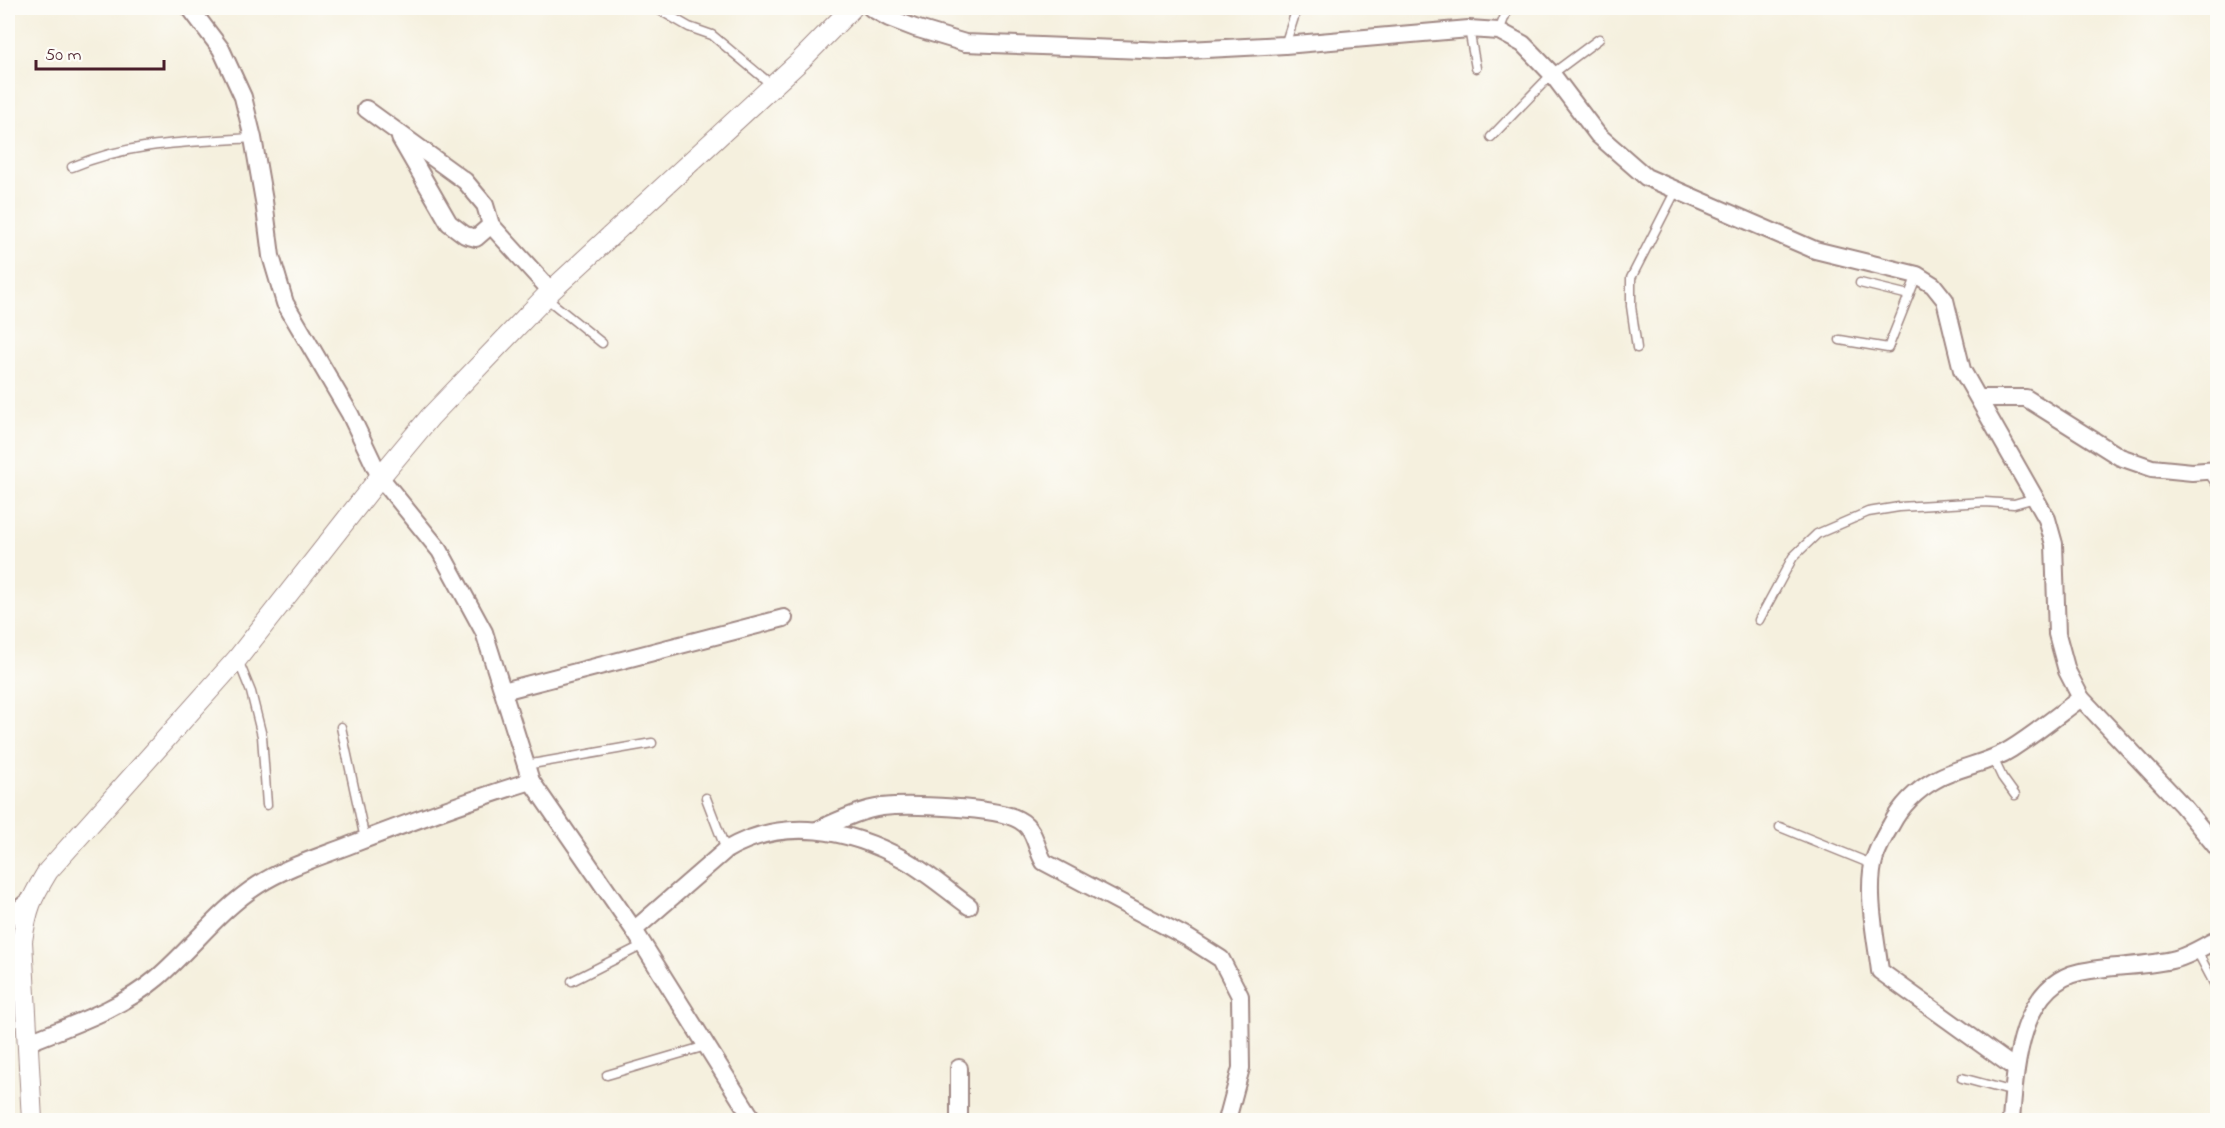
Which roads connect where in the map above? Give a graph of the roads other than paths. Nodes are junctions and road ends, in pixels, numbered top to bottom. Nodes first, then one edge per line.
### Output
1 (190, 8) edge
2 (656, 8) edge
3 (852, 8) edge
4 (871, 8) edge
5 (1297, 8) edge
6 (1508, 8) edge
7 (1469, 29) junction
8 (1499, 31) junction
9 (1599, 39) dead end
10 (1285, 45) junction
11 (1476, 68) dead end
12 (1552, 74) junction
13 (773, 86) junction
14 (366, 109) dead end
15 (398, 134) junction
16 (1491, 137) dead end
17 (253, 138) junction
18 (72, 167) dead end
19 (1676, 190) junction
20 (491, 225) junction
21 (1917, 275) junction
22 (1860, 283) dead end
23 (548, 294) junction
24 (1909, 295) junction
25 (1840, 340) dead end
26 (602, 343) dead end
27 (1637, 348) dead end
28 (1979, 398) junction
29 (2212, 470) edge
30 (380, 477) junction
31 (2217, 486) edge
32 (2035, 498) junction
33 (784, 618) dead end
34 (1759, 620) dead end
35 (237, 659) junction
36 (503, 691) junction
37 (2081, 698) junction
38 (341, 727) dead end
39 (651, 743) dead end
40 (1993, 758) junction
41 (528, 773) junction
42 (2015, 795) dead end
43 (705, 798) dead end
44 (267, 804) dead end
45 (1780, 827) dead end
46 (817, 830) junction
47 (365, 839) junction
48 (2217, 849) edge
49 (726, 850) junction
50 (1874, 865) junction
51 (30, 900) junction
52 (969, 906) dead end
53 (8, 918) edge
54 (634, 930) junction
55 (2217, 939) edge
56 (643, 945) junction
57 (2197, 951) junction
58 (572, 981) dead end
59 (2217, 991) edge
60 (27, 1042) junction
61 (706, 1046) junction
62 (959, 1068) dead end
63 (2016, 1069) junction
64 (607, 1075) dead end
65 (1962, 1078) dead end
66 (2014, 1092) junction
67 (32, 1120) edge
68 (753, 1120) edge
69 (959, 1120) edge
70 (1227, 1120) edge
71 (2011, 1120) edge

1 - 17 street
2 - 13 lane
3 - 13 street
4 - 10 street
5 - 10 lane
6 - 8 lane
7 - 8 street
7 - 10 street
7 - 11 lane
8 - 12 street
9 - 12 lane
12 - 16 lane
12 - 19 street
13 - 23 street
14 - 15 street
15 - 20 street
15 - 20 street
17 - 18 lane
17 - 30 street
19 - 21 street
19 - 27 lane
20 - 23 street
21 - 24 lane
21 - 28 street
22 - 24 lane
23 - 26 lane
23 - 30 street
24 - 25 lane
28 - 29 street
28 - 32 street
29 - 31 lane
30 - 35 street
30 - 36 street
32 - 34 lane
32 - 37 street
33 - 36 street
35 - 44 lane
35 - 51 street
36 - 41 street
37 - 40 street
37 - 48 street
38 - 47 lane
39 - 41 lane
40 - 42 lane
40 - 50 street
41 - 47 street
41 - 54 street
43 - 49 lane
45 - 50 lane
46 - 49 street
46 - 52 street
46 - 70 street
47 - 60 street
49 - 54 street
50 - 63 street
51 - 53 street
51 - 60 street
54 - 56 street
55 - 57 street
56 - 58 lane
56 - 61 street
57 - 59 lane
57 - 63 street
60 - 67 street
61 - 64 lane
61 - 68 street
62 - 69 street
63 - 66 street
65 - 66 lane
66 - 71 street

